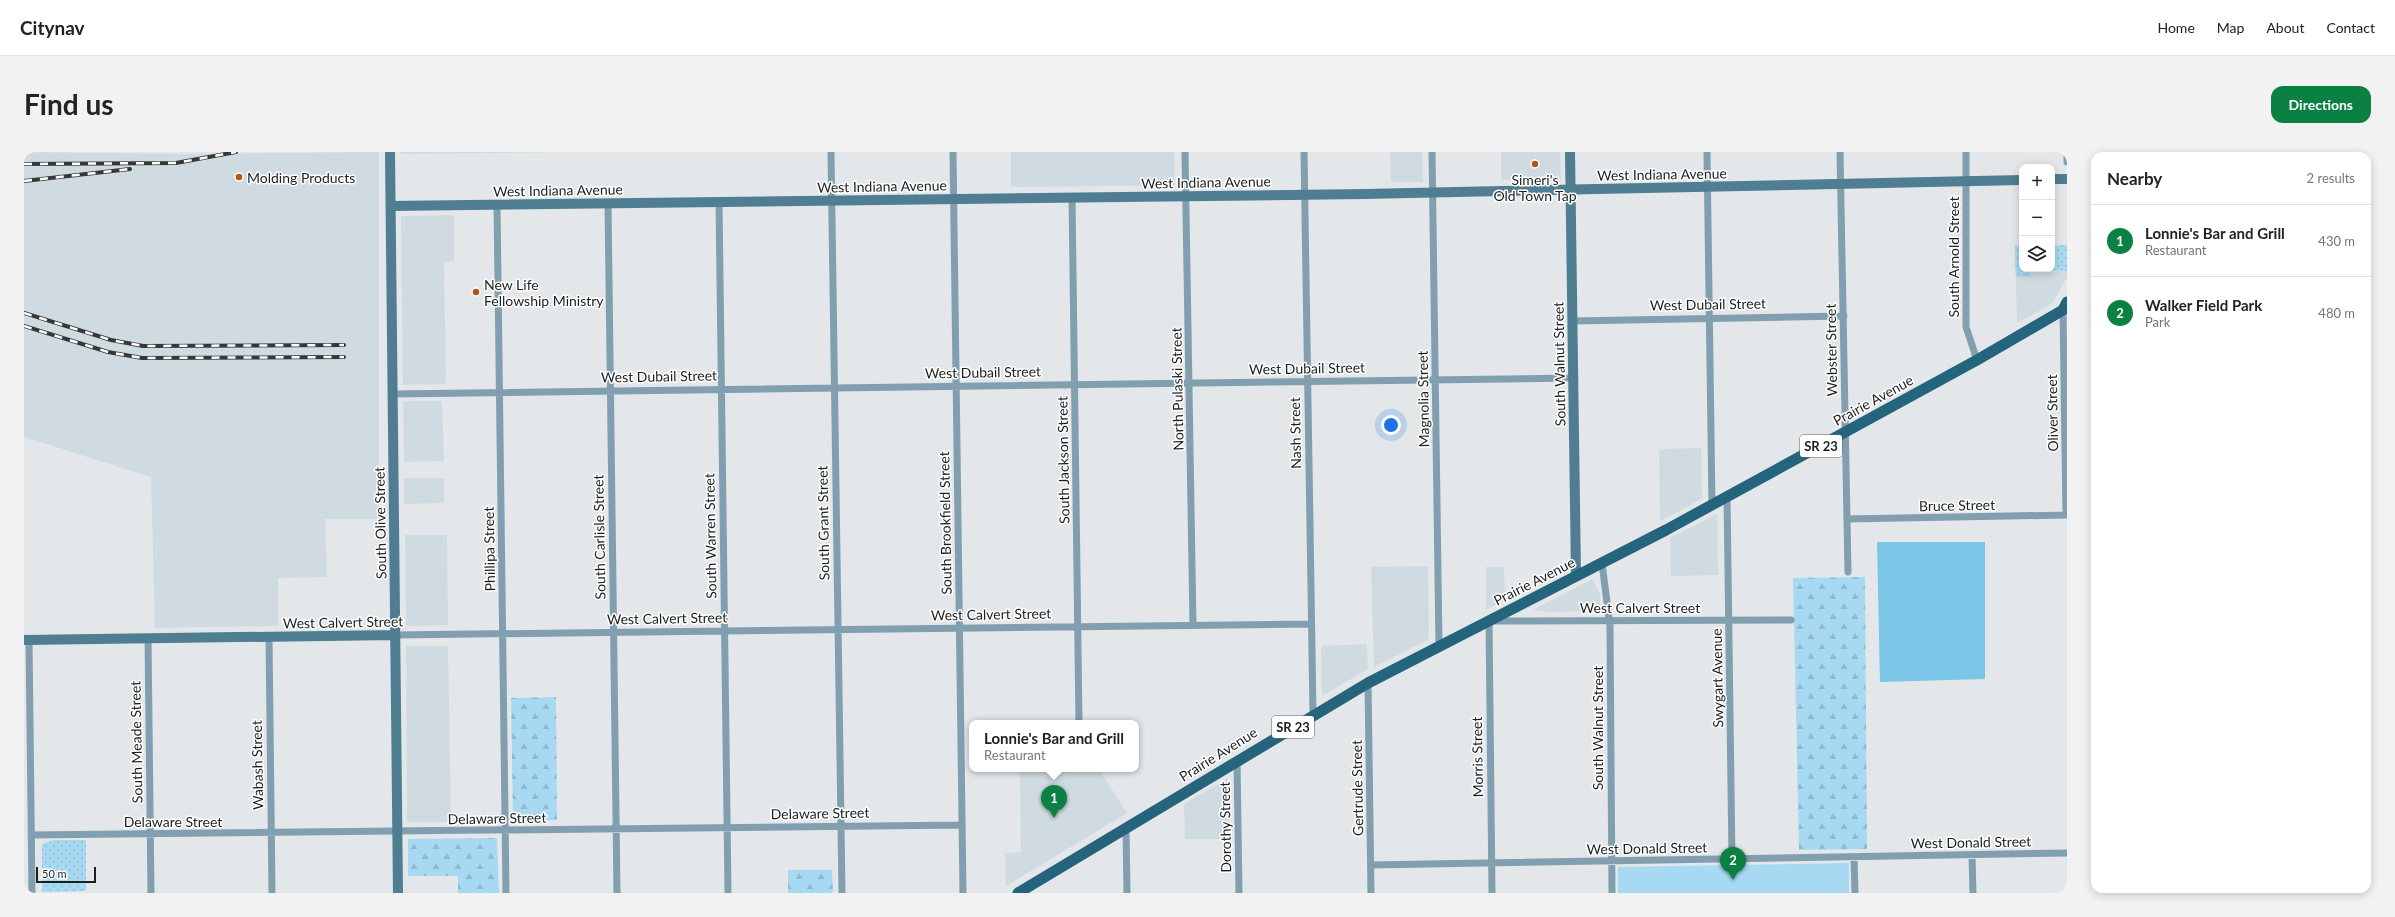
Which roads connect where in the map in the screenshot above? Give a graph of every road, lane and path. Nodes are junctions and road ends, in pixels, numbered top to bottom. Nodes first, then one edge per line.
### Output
1 (390, 152) edge
2 (831, 152) edge
3 (953, 152) edge
4 (1185, 152) edge
5 (1304, 152) edge
6 (1432, 152) edge
7 (1570, 152) edge
8 (1707, 152) edge
9 (1840, 152) edge
10 (1966, 152) edge
11 (2067, 152) edge
12 (2067, 162) edge
13 (2055, 179) edge
14 (2067, 179) edge
15 (2019, 180) edge
16 (1966, 181) junction
17 (1841, 183) junction
18 (1708, 187) junction
19 (1570, 190) junction
20 (1433, 193) junction
21 (1305, 194) junction
22 (1186, 196) junction
23 (1072, 197) junction
24 (953, 198) junction
25 (831, 201) junction
26 (719, 202) junction
27 (608, 204) junction
28 (497, 205) junction
29 (391, 206) junction
30 (2066, 307) edge
31 (1844, 316) junction
32 (1710, 318) junction
33 (1572, 321) junction
34 (1977, 360) junction
35 (1573, 378) junction
36 (1436, 380) junction
37 (1308, 382) junction
38 (1190, 383) junction
39 (1074, 385) junction
40 (956, 386) junction
41 (834, 388) junction
42 (721, 390) junction
43 (610, 391) junction
44 (500, 393) junction
45 (392, 394) junction
46 (1846, 432) junction
47 (1727, 496) junction
48 (1712, 505) junction
49 (2066, 515) edge
50 (1847, 519) junction
51 (1602, 563) junction
52 (1848, 572) dead end
53 (1576, 576) junction
54 (1791, 620) dead end
55 (1489, 621) junction
56 (1609, 621) junction
57 (1729, 621) junction
58 (1311, 624) junction
59 (1193, 625) junction
60 (1078, 627) junction
61 (837, 629) junction
62 (959, 629) junction
63 (725, 631) junction
64 (614, 632) junction
65 (503, 634) junction
66 (395, 635) junction
67 (269, 637) junction
68 (148, 638) junction
69 (26, 640) edge
70 (1439, 646) junction
71 (1368, 683) junction
72 (1313, 714) junction
73 (1080, 720) edge
74 (1237, 761) junction
75 (840, 825) junction
76 (962, 825) junction
77 (1126, 828) junction
78 (616, 829) junction
79 (727, 829) junction
80 (505, 831) junction
81 (398, 832) junction
82 (271, 833) junction
83 (150, 834) junction
84 (32, 835) junction
85 (2067, 853) edge
86 (1972, 855) junction
87 (1854, 857) junction
88 (1732, 860) junction
89 (1612, 862) junction
90 (1491, 864) junction
91 (1371, 865) junction
92 (32, 893) edge
93 (151, 893) edge
94 (272, 893) edge
95 (398, 893) edge
96 (506, 893) edge
97 (617, 893) edge
98 (728, 893) edge
99 (842, 893) edge
100 (963, 893) edge
101 (1018, 893) edge
102 (1127, 893) edge
103 (1239, 893) edge
104 (1372, 893) edge
105 (1492, 893) edge
106 (1612, 893) edge
107 (1855, 893) edge
108 (1972, 893) edge

1 - 29 street, South Olive Street
2 - 25 street, South Grant Street
3 - 24 street, South Brookfield Street
4 - 22 street, North Pulaski Street
5 - 21 street, Nash Street
6 - 20 street, Magnolia Street
7 - 19 street, South Walnut Street
8 - 18 street
9 - 17 street, Webster Street
10 - 16 street, South Arnold Street
11 - 12 street
13 - 14 street
15 - 16 street, West Indiana Avenue
16 - 17 street, West Indiana Avenue
16 - 34 street, South Arnold Street
17 - 18 street, West Indiana Avenue
17 - 31 street, Webster Street
18 - 19 street, West Indiana Avenue
18 - 32 street
19 - 20 street, West Indiana Avenue
19 - 33 street, South Walnut Street
20 - 21 street, West Indiana Avenue
20 - 36 street, Magnolia Street
21 - 22 street, West Indiana Avenue
21 - 37 street, Nash Street
22 - 23 street, West Indiana Avenue
22 - 38 street, North Pulaski Street
23 - 24 street, West Indiana Avenue
23 - 39 street, South Jackson Street
24 - 25 street, West Indiana Avenue
24 - 40 street, South Brookfield Street
25 - 26 street, West Indiana Avenue
25 - 41 street, South Grant Street
26 - 27 street, West Indiana Avenue
26 - 42 street, South Warren Street
27 - 28 street, West Indiana Avenue
27 - 43 street, South Carlisle Street
28 - 29 street, West Indiana Avenue
28 - 44 street, Phillipa Street
29 - 45 street, South Olive Street
30 - 34 main road, Prairie Avenue / SR 23
30 - 49 street, Oliver Street
31 - 32 street, West Dubail Street
31 - 46 street, Webster Street
32 - 33 street, West Dubail Street
32 - 48 street
33 - 35 street, South Walnut Street
34 - 46 main road, Prairie Avenue / SR 23
35 - 36 street, West Dubail Street
35 - 53 street, South Walnut Street
36 - 37 street, West Dubail Street
36 - 70 street, Magnolia Street
37 - 38 street, West Dubail Street
37 - 58 street, Nash Street
38 - 39 street, West Dubail Street
38 - 59 street, North Pulaski Street
39 - 40 street, West Dubail Street
39 - 60 street, South Jackson Street
40 - 41 street, West Dubail Street
40 - 62 street, South Brookfield Street
41 - 42 street, West Dubail Street
41 - 61 street, South Grant Street
42 - 43 street, West Dubail Street
42 - 63 street, South Warren Street
43 - 44 street, West Dubail Street
43 - 64 street, South Carlisle Street
44 - 45 street, West Dubail Street
44 - 65 street, Phillipa Street
45 - 66 street, South Olive Street
46 - 47 main road, Prairie Avenue / SR 23
46 - 50 street, Webster Street
47 - 48 main road, Prairie Avenue / SR 23
47 - 57 street, Swygart Avenue
48 - 51 main road, Prairie Avenue / SR 23
49 - 50 street, Bruce Street
50 - 52 street, Webster Street
51 - 53 main road, Prairie Avenue / SR 23
51 - 56 street, South Walnut Street
53 - 55 main road, Prairie Avenue / SR 23
54 - 57 street, West Calvert Street
55 - 56 street, West Calvert Street
55 - 70 main road, Prairie Avenue / SR 23
55 - 90 street, Morris Street
56 - 57 street, West Calvert Street
56 - 89 street, South Walnut Street
57 - 88 street, Swygart Avenue
58 - 59 street, West Calvert Street
58 - 72 street, Nash Street
59 - 60 street, West Calvert Street
60 - 62 street, West Calvert Street
60 - 73 street, South Jackson Street
61 - 62 street, West Calvert Street
61 - 63 street, West Calvert Street
61 - 75 street, South Grant Street
62 - 76 street, South Brookfield Street
63 - 64 street, West Calvert Street
63 - 79 street, South Warren Street
64 - 65 street, West Calvert Street
64 - 78 street, South Carlisle Street
65 - 66 street, West Calvert Street
65 - 80 street, Phillipa Street
66 - 67 street, West Calvert Street
66 - 81 street, South Olive Street
67 - 68 street, West Calvert Street
67 - 82 street, Wabash Street
68 - 69 street, West Calvert Street
68 - 83 street, South Meade Street
69 - 84 street
70 - 71 main road, Prairie Avenue / SR 23
71 - 72 main road, Prairie Avenue / SR 23
71 - 91 street, Gertrude Street
72 - 74 main road, Prairie Avenue / SR 23
74 - 77 main road, Prairie Avenue / SR 23
74 - 103 street, Dorothy Street
75 - 76 street, Delaware Street
75 - 79 street, Delaware Street
75 - 99 street, South Grant Street
76 - 100 street, South Brookfield Street
77 - 101 main road, Prairie Avenue / SR 23
77 - 102 street
78 - 79 street, Delaware Street
78 - 80 street, Delaware Street
78 - 97 street, South Carlisle Street
79 - 98 street, South Warren Street
80 - 81 street, Delaware Street
80 - 96 street, Phillipa Street
81 - 82 street, Delaware Street
81 - 95 street, South Olive Street
82 - 83 street, Delaware Street
82 - 94 street, Wabash Street
83 - 84 street, Delaware Street
83 - 93 street, South Meade Street
84 - 92 street
85 - 86 street, West Donald Street
86 - 87 street, West Donald Street
86 - 108 street
87 - 88 street, West Donald Street
87 - 107 street
88 - 89 street, West Donald Street
89 - 90 street, West Donald Street
89 - 106 street, South Walnut Street
90 - 91 street, West Donald Street
90 - 105 street, Morris Street
91 - 104 street, Gertrude Street

